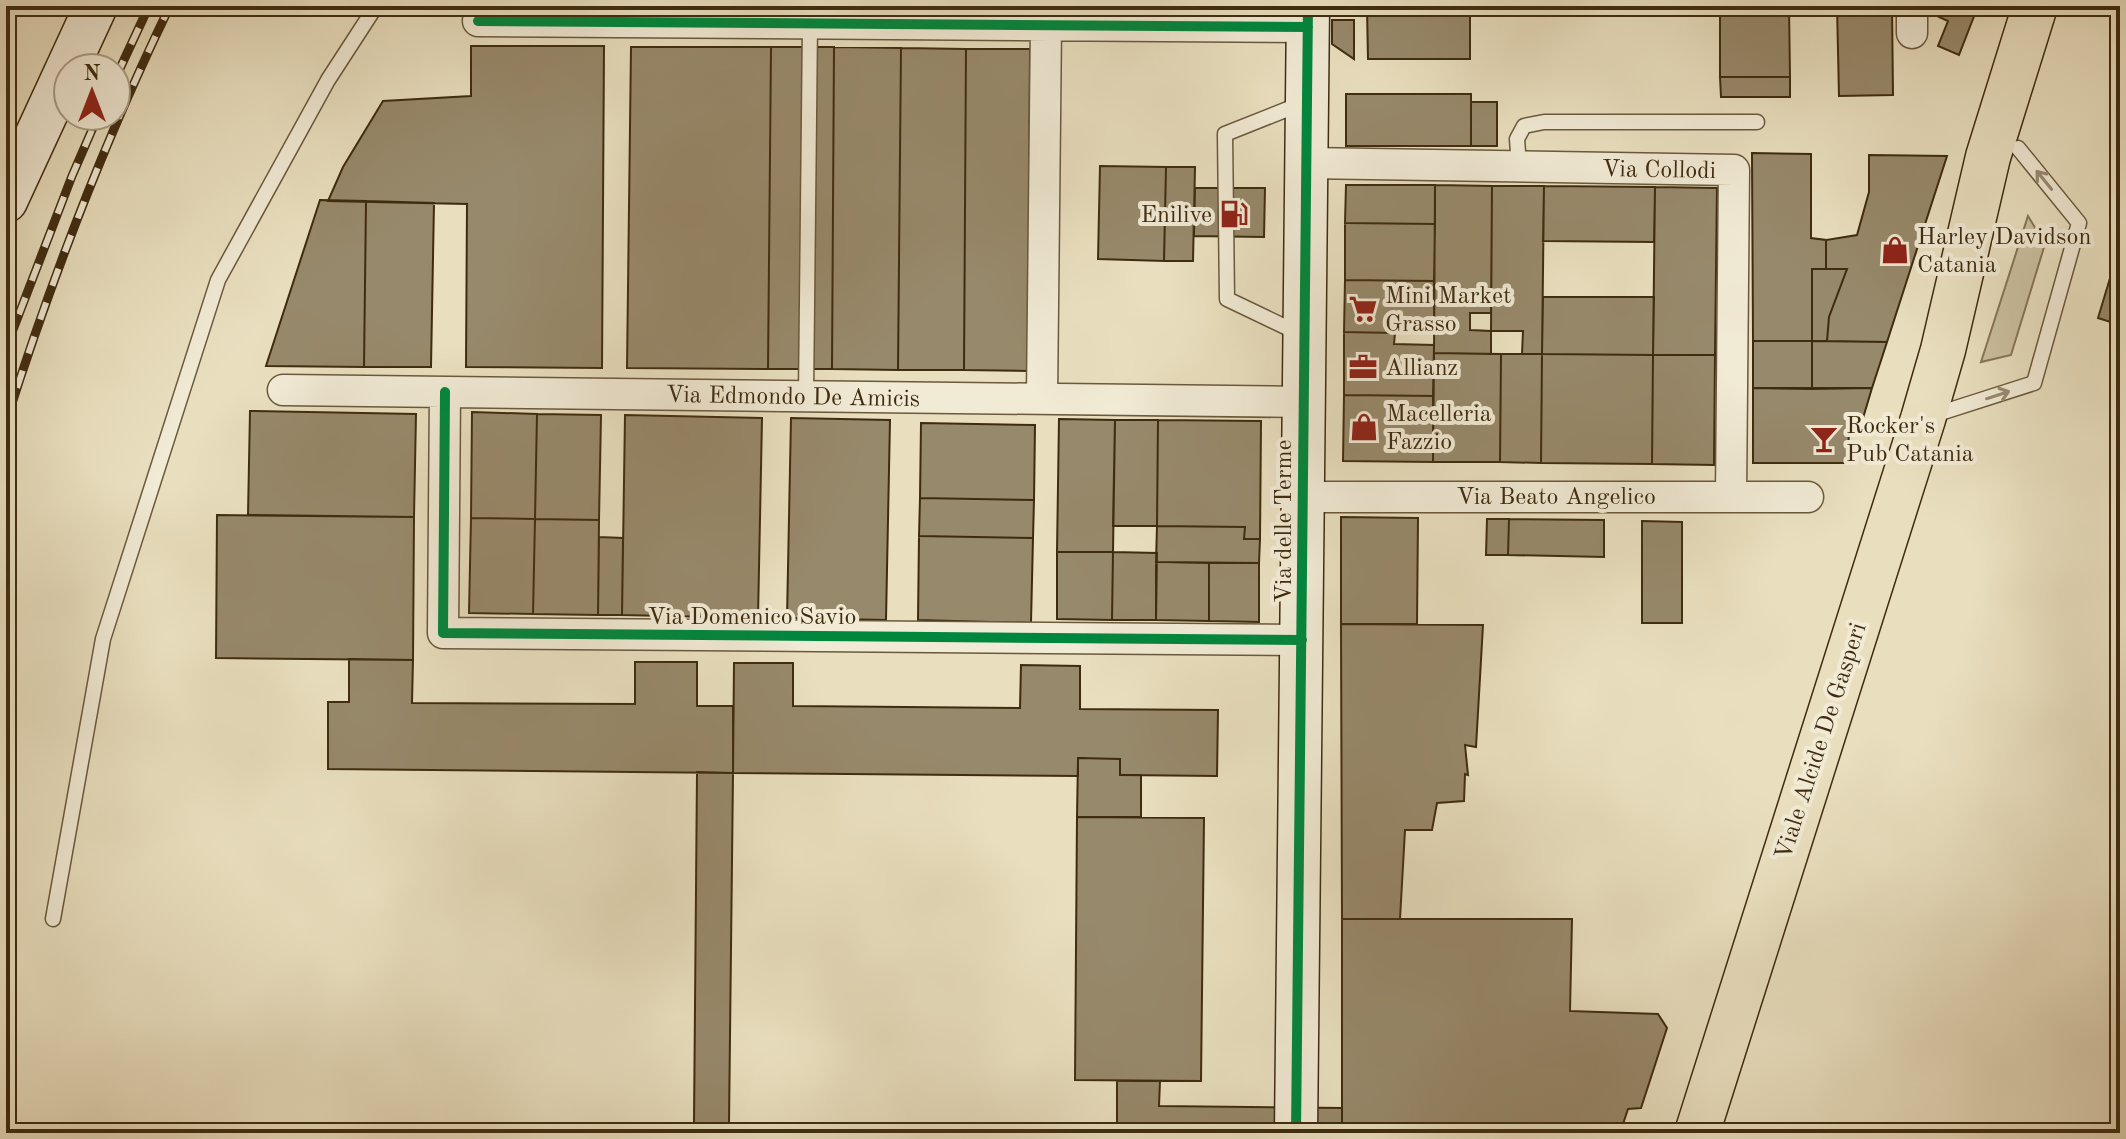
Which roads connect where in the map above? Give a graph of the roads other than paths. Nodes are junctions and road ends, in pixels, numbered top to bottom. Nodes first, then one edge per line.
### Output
1 (96, 6) edge
2 (376, 6) edge
3 (2035, 6) edge
4 (2064, 6) edge
5 (1308, 16) edge
6 (478, 21) dead end
7 (810, 23) junction
8 (1046, 24) junction
9 (1307, 101) junction
10 (1757, 122) dead end
11 (2018, 148) junction
12 (1307, 163) junction
13 (1519, 166) junction
14 (6, 201) edge
15 (1305, 336) junction
16 (1943, 350) junction
17 (283, 390) dead end
18 (445, 392) junction
19 (806, 396) junction
20 (1042, 398) junction
21 (1304, 402) junction
22 (1923, 419) junction
23 (1731, 496) junction
24 (1303, 497) junction
25 (1808, 497) dead end
26 (1302, 640) junction
27 (53, 919) dead end
28 (1296, 1133) edge
29 (1697, 1133) edge

1 - 14 street
2 - 27 lane
3 - 16 main road, Viale Alcide De Gasperi
4 - 11 main road, Viale Alcide De Gasperi
5 - 8 street
5 - 9 street, Via delle Terme
6 - 7 street
7 - 8 street
7 - 19 lane
8 - 20 street
9 - 12 street, Via delle Terme
9 - 15 lane
10 - 13 lane
11 - 16 main road, Viale Alcide De Gasperi
22 -> 11 lane
12 - 13 street, Via Collodi
12 - 15 street, Via delle Terme
13 - 23 street, Via Collodi
15 - 21 street, Via delle Terme
16 - 22 main road, Viale Alcide De Gasperi
17 - 18 street, Via Edmondo De Amicis
18 - 19 street, Via Edmondo De Amicis
18 - 26 street, Via Domenico Savio
19 - 20 street, Via Edmondo De Amicis
20 - 21 street, Via Edmondo De Amicis
21 - 24 street, Via delle Terme
22 - 29 main road, Viale Alcide De Gasperi
23 - 24 street, Via Beato Angelico
23 - 25 street, Via Beato Angelico
24 - 26 street, Via delle Terme
26 - 28 street, Via delle Terme

